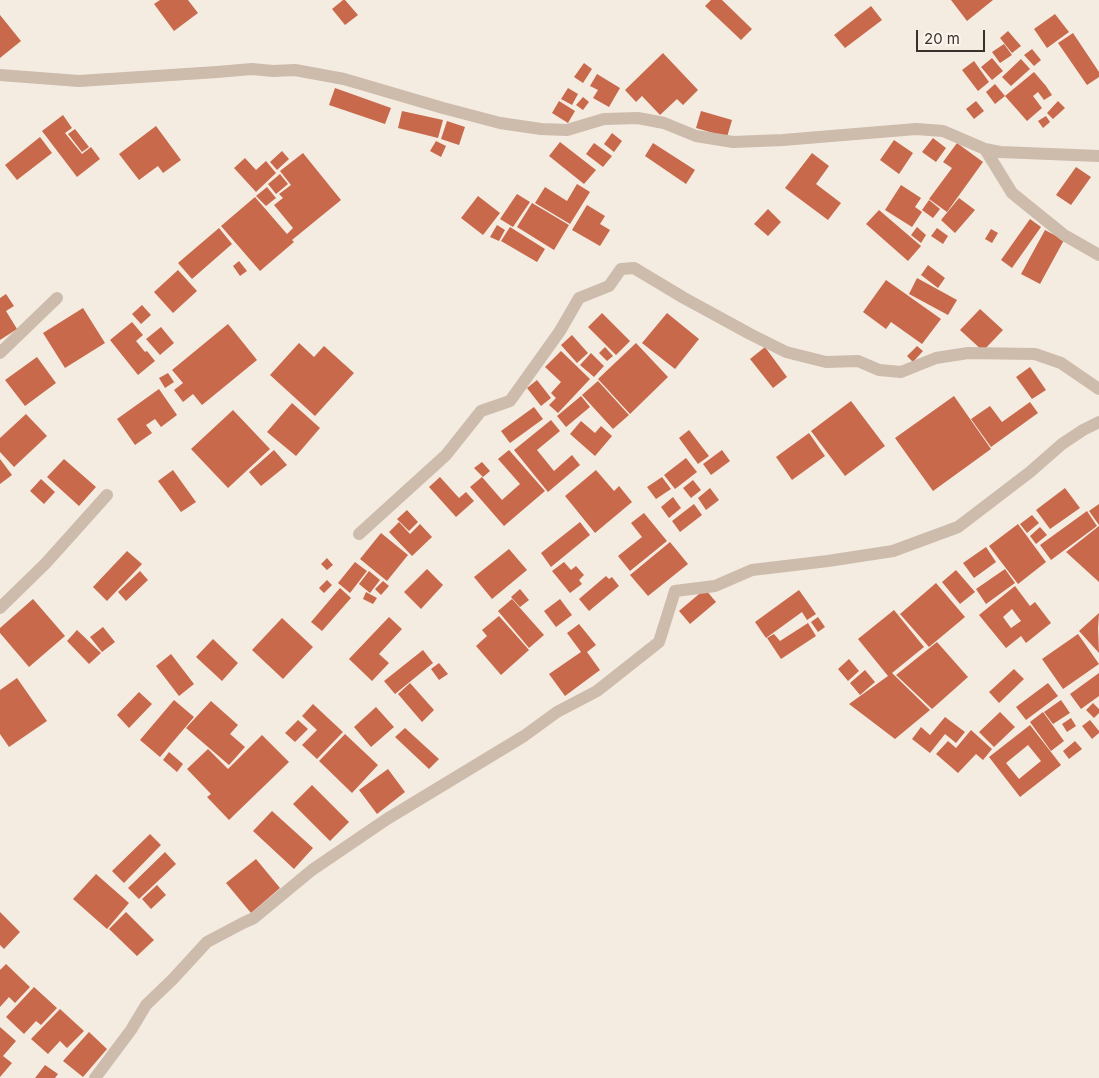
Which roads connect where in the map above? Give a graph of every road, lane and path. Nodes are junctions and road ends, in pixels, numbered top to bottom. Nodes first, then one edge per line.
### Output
1 (0, 75) edge
2 (985, 149) junction
3 (1099, 156) edge
4 (1099, 255) edge
5 (57, 298) dead end
6 (0, 353) edge
7 (1099, 389) edge
8 (1099, 422) edge
9 (107, 495) dead end
10 (359, 534) dead end
11 (0, 608) edge
12 (95, 1078) edge

1 - 2 street
2 - 3 street
2 - 4 street
5 - 6 street
7 - 10 street
8 - 12 street
9 - 11 street

